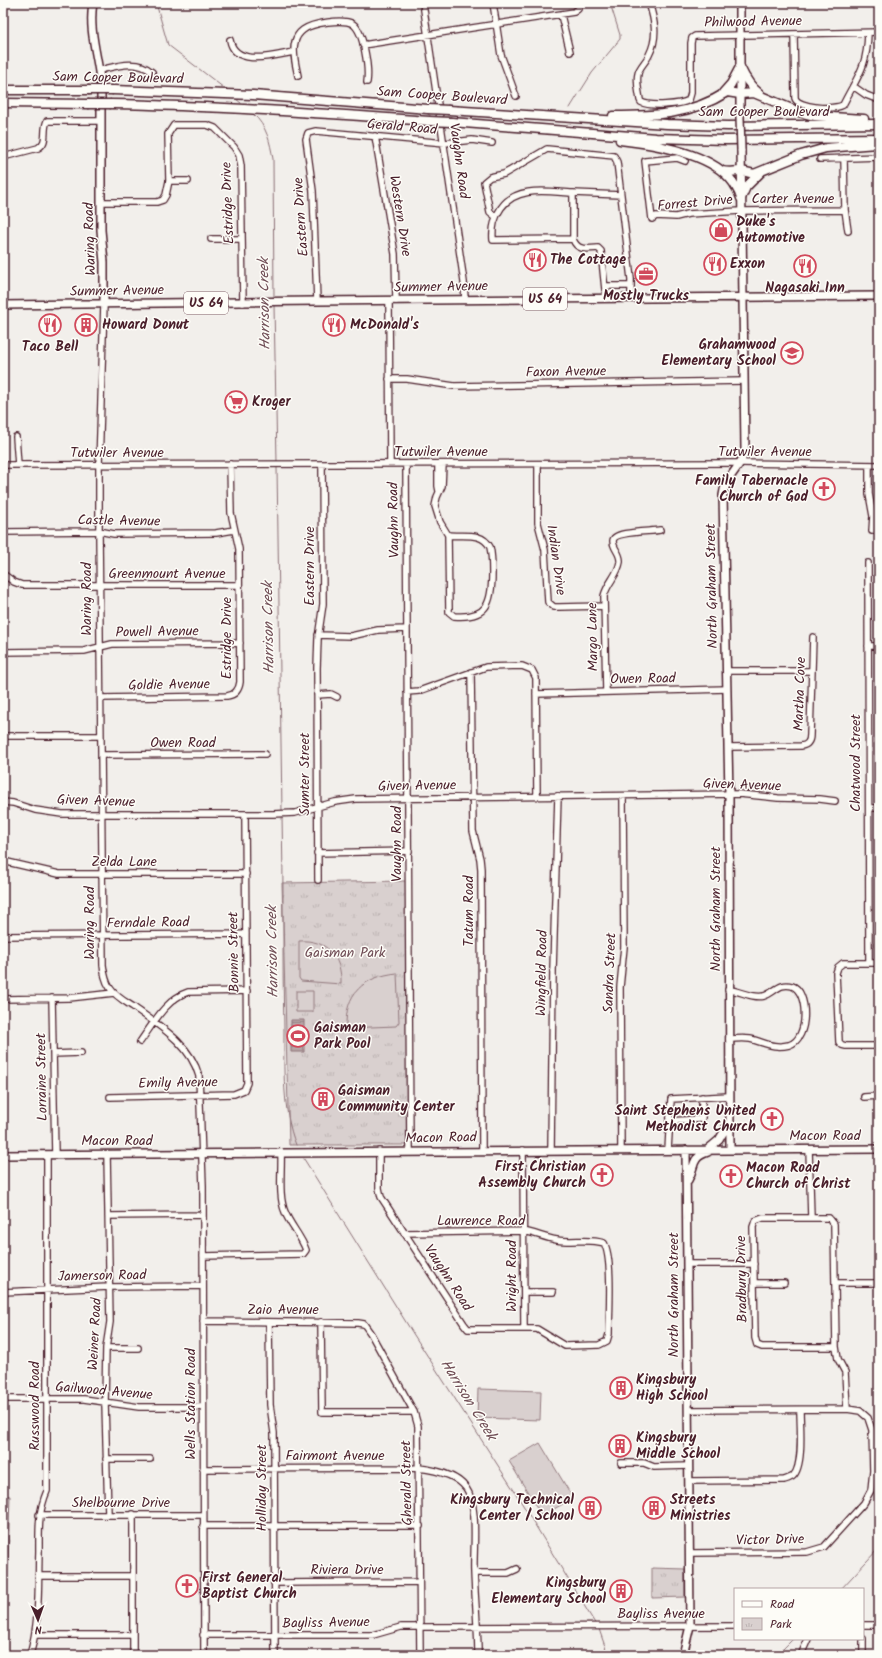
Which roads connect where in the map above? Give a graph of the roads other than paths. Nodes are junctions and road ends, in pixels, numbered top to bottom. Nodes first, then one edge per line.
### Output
1 (93, 3) edge
2 (423, 3) edge
3 (493, 3) edge
4 (580, 3) edge
5 (649, 3) edge
6 (740, 3) edge
7 (561, 15) junction
8 (496, 25) junction
9 (879, 32) edge
10 (868, 33) junction
11 (740, 34) junction
12 (794, 34) junction
13 (428, 35) junction
14 (230, 40) dead end
15 (363, 45) junction
16 (294, 52) junction
17 (570, 52) dead end
18 (740, 68) junction
19 (100, 70) junction
20 (152, 72) dead end
21 (298, 76) dead end
22 (367, 82) dead end
23 (853, 86) junction
24 (3, 90) edge
25 (740, 94) junction
26 (516, 96) dead end
27 (720, 96) junction
28 (764, 96) junction
29 (879, 100) edge
30 (3, 104) edge
31 (525, 115) junction
32 (879, 120) edge
33 (101, 121) junction
34 (879, 124) edge
35 (542, 129) junction
36 (308, 133) joint
37 (375, 136) junction
38 (879, 138) edge
39 (444, 143) junction
40 (492, 143) dead end
41 (879, 143) edge
42 (3, 157) edge
43 (879, 157) edge
44 (844, 158) junction
45 (820, 159) dead end
46 (685, 161) dead end
47 (741, 170) junction
48 (764, 170) junction
49 (722, 171) junction
50 (169, 181) junction
51 (188, 181) dead end
52 (573, 193) junction
53 (621, 195) junction
54 (741, 198) junction
55 (101, 202) junction
56 (845, 210) junction
57 (741, 211) junction
58 (495, 216) junction
59 (848, 231) dead end
60 (211, 239) dead end
61 (241, 239) junction
62 (572, 239) junction
63 (605, 284) junction
64 (631, 286) junction
65 (879, 296) edge
66 (743, 298) junction
67 (606, 299) junction
68 (631, 299) junction
69 (465, 300) junction
70 (317, 301) junction
71 (392, 301) junction
72 (243, 303) junction
73 (104, 304) junction
74 (3, 306) edge
75 (390, 379) junction
76 (744, 382) junction
77 (16, 437) dead end
78 (740, 463) junction
79 (230, 464) junction
80 (390, 464) junction
81 (406, 464) junction
82 (440, 464) junction
83 (3, 465) edge
84 (18, 465) junction
85 (99, 465) junction
86 (322, 465) junction
87 (538, 465) junction
88 (869, 465) junction
89 (879, 465) edge
90 (234, 530) junction
91 (660, 530) dead end
92 (99, 531) junction
93 (872, 531) dead end
94 (3, 532) edge
95 (448, 535) junction
96 (868, 563) dead end
97 (3, 574) edge
98 (239, 585) junction
99 (100, 586) junction
100 (604, 606) junction
101 (407, 630) junction
102 (318, 635) junction
103 (813, 637) dead end
104 (240, 643) junction
105 (868, 646) junction
106 (879, 646) edge
107 (100, 647) junction
108 (3, 652) edge
109 (317, 668) joint
110 (727, 671) junction
111 (812, 671) junction
112 (472, 672) junction
113 (727, 689) junction
114 (236, 692) joint
115 (407, 692) junction
116 (606, 692) junction
117 (317, 694) junction
118 (536, 694) junction
119 (338, 697) dead end
120 (101, 698) junction
121 (3, 736) edge
122 (101, 736) junction
123 (728, 746) junction
124 (265, 754) dead end
125 (101, 755) junction
126 (729, 794) junction
127 (537, 796) junction
128 (558, 796) junction
129 (623, 796) junction
130 (473, 797) junction
131 (408, 798) junction
132 (835, 801) dead end
133 (3, 802) edge
134 (317, 807) junction
135 (869, 808) junction
136 (879, 808) edge
137 (245, 814) junction
138 (102, 815) junction
139 (409, 851) junction
140 (318, 853) junction
141 (3, 861) edge
142 (246, 874) junction
143 (103, 875) junction
144 (318, 880) dead end
145 (246, 934) junction
146 (3, 936) edge
147 (103, 936) junction
148 (869, 963) junction
149 (879, 963) edge
150 (728, 990) junction
151 (247, 991) junction
152 (114, 993) junction
153 (52, 998) junction
154 (3, 999) edge
155 (154, 1023) junction
156 (729, 1039) junction
157 (140, 1042) dead end
158 (879, 1046) edge
159 (81, 1053) dead end
160 (54, 1054) junction
161 (244, 1090) joint
162 (201, 1094) junction
163 (730, 1096) junction
164 (879, 1096) edge
165 (110, 1097) dead end
166 (702, 1097) junction
167 (864, 1097) dead end
168 (669, 1121) junction
169 (730, 1121) junction
170 (809, 1149) junction
171 (879, 1149) edge
172 (523, 1150) junction
173 (550, 1150) junction
174 (621, 1150) junction
175 (668, 1150) junction
176 (686, 1150) junction
177 (710, 1150) junction
178 (730, 1150) junction
179 (482, 1151) junction
180 (281, 1152) junction
181 (379, 1152) junction
182 (410, 1152) junction
183 (203, 1153) junction
184 (107, 1154) junction
185 (47, 1155) junction
186 (56, 1155) junction
187 (3, 1156) edge
188 (687, 1184) junction
189 (203, 1215) junction
190 (108, 1216) junction
191 (812, 1218) junction
192 (523, 1231) junction
193 (404, 1233) junction
194 (203, 1256) junction
195 (687, 1264) junction
196 (754, 1264) junction
197 (784, 1283) dead end
198 (835, 1283) junction
199 (879, 1283) edge
200 (754, 1284) junction
201 (203, 1286) junction
202 (109, 1287) junction
203 (48, 1289) junction
204 (3, 1292) edge
205 (524, 1292) junction
206 (553, 1292) dead end
207 (203, 1321) junction
208 (270, 1322) junction
209 (321, 1322) junction
210 (364, 1324) joint
211 (524, 1329) junction
212 (607, 1342) joint
213 (836, 1347) junction
214 (106, 1348) junction
215 (138, 1348) dead end
216 (46, 1398) junction
217 (3, 1399) edge
218 (105, 1402) junction
219 (203, 1407) junction
220 (847, 1408) junction
221 (688, 1410) junction
222 (800, 1410) junction
223 (414, 1412) junction
224 (150, 1459) dead end
225 (106, 1460) junction
226 (621, 1463) dead end
227 (689, 1466) junction
228 (419, 1468) junction
229 (203, 1469) junction
230 (274, 1469) junction
231 (872, 1471) junction
232 (879, 1471) edge
233 (690, 1481) junction
234 (133, 1514) junction
235 (39, 1515) junction
236 (108, 1515) junction
237 (203, 1516) junction
238 (203, 1526) junction
239 (420, 1526) junction
240 (274, 1527) junction
241 (690, 1553) junction
242 (517, 1569) dead end
243 (474, 1573) junction
244 (38, 1576) junction
245 (132, 1576) junction
246 (420, 1582) junction
247 (274, 1583) junction
248 (864, 1625) edge
249 (879, 1625) edge
250 (690, 1626) junction
251 (734, 1626) edge
252 (420, 1627) junction
253 (478, 1627) junction
254 (36, 1635) junction
255 (133, 1635) junction
256 (274, 1635) junction
257 (203, 1636) junction
258 (808, 1640) edge
259 (863, 1640) edge
260 (30, 1655) edge
261 (132, 1655) edge
262 (204, 1655) edge
263 (275, 1655) edge
264 (420, 1655) edge
265 (478, 1655) edge
266 (683, 1655) edge
267 (801, 1655) edge
268 (863, 1655) edge

1 - 19 main road, Waring Road
2 - 13 street, Vaughn Road
3 - 8 street
4 - 7 street
5 - 11 street, Philwood Avenue
6 - 11 main road, North Graham Street
7 - 8 street
7 - 17 street
8 - 13 street
8 - 26 street
9 - 10 street, Philwood Avenue
10 - 12 street, Philwood Avenue
10 - 23 street
11 - 12 street, Philwood Avenue
11 - 18 main road, North Graham Street
12 - 23 street
13 - 15 street
13 - 39 street, Vaughn Road
14 - 16 street
15 - 16 street
15 - 22 street
16 - 21 street
18 - 25 main road, North Graham Street
18 - 27 highway
18 - 28 highway
19 - 20 street
19 - 33 main road, Waring Road
23 - 29 street
24 - 31 highway, Sam Cooper Boulevard, bridge
25 - 27 highway
25 - 28 highway
25 - 47 main road, North Graham Street, bridge
27 - 31 highway
28 - 32 highway
30 - 35 highway, Sam Cooper Boulevard, bridge
31 - 34 highway, Sam Cooper Boulevard
33 - 42 street
33 - 55 main road, Waring Road
35 - 38 highway, Sam Cooper Boulevard
35 - 49 highway
36 - 37 street, Gerald Road
36 - 70 street, Eastern Drive
37 - 39 street, Gerald Road
37 - 71 street, Western Drive
39 - 40 street, Gerald Road
39 - 69 street, Vaughn Road
41 - 48 highway
43 - 44 street
44 - 45 street
44 - 56 street
46 - 57 street, Forrest Drive
47 - 48 highway
47 - 49 highway
47 - 54 main road, North Graham Street
48 - 54 highway
49 - 54 highway
50 - 51 street
50 - 55 street
50 - 61 street, Estridge Drive
52 - 53 street
52 - 58 street
52 - 62 street
53 - 58 street
53 - 64 street
54 - 57 main road, North Graham Street
55 - 73 main road, Waring Road
56 - 57 street, Carter Avenue
56 - 59 street
57 - 66 main road, North Graham Street
58 - 62 street
60 - 61 street
61 - 72 street, Estridge Drive
62 - 63 street
63 - 64 street
63 - 67 street
64 - 68 street
65 - 66 main road, Summer Avenue / US 64
66 - 68 main road, Summer Avenue / US 64
66 - 76 main road, North Graham Street
67 - 68 main road, Summer Avenue / US 64
67 - 69 main road, Summer Avenue / US 64
69 - 71 main road, Summer Avenue / US 64
70 - 71 main road, Summer Avenue / US 64
70 - 72 main road, Summer Avenue / US 64
71 - 75 street, Vaughn Road
72 - 73 main road, Summer Avenue / US 64
73 - 74 main road, Summer Avenue / US 64
73 - 85 street, Waring Road
75 - 76 street, Faxon Avenue
75 - 80 street, Vaughn Road
76 - 78 main road, North Graham Street
77 - 84 street
78 - 87 street, Tutwiler Avenue
78 - 88 street, Tutwiler Avenue
78 - 110 main road, North Graham Street
79 - 85 street, Tutwiler Avenue
79 - 86 street, Tutwiler Avenue
79 - 90 street, Estridge Drive
80 - 81 street, Tutwiler Avenue
80 - 86 street, Tutwiler Avenue
81 - 82 street, Tutwiler Avenue
81 - 101 street, Vaughn Road
82 - 87 street, Tutwiler Avenue
82 - 95 street
83 - 84 street, Tutwiler Avenue
84 - 85 street, Tutwiler Avenue
85 - 92 street, Waring Road
86 - 102 street, Eastern Drive
87 - 100 street, Indian Drive
88 - 89 street, Tutwiler Avenue
88 - 93 street
90 - 92 street, Castle Avenue
90 - 98 street, Estridge Drive
91 - 100 street, Margo Lane
92 - 94 street, Castle Avenue
92 - 99 street, Waring Road
95 - 95 street
96 - 105 street, Chatwood Street
97 - 99 street, Greenmount Avenue
98 - 99 street, Greenmount Avenue
98 - 104 street, Estridge Drive
99 - 107 street, Waring Road
100 - 116 street, Margo Lane
101 - 102 street
101 - 115 street, Vaughn Road
102 - 109 street, Eastern Drive
103 - 111 street, Martha Cove
104 - 107 street, Powell Avenue
104 - 114 street, Estridge Drive
105 - 106 street
105 - 135 street, Chatwood Street
107 - 108 street, Powell Avenue
107 - 120 street, Waring Road
109 - 117 street, Sumter Street
110 - 111 street
110 - 113 main road, North Graham Street
111 - 123 street, Martha Cove
112 - 115 street
112 - 118 street
112 - 130 street, Tatum Road
113 - 116 street, Owen Road
113 - 123 main road, North Graham Street
114 - 120 street, Goldie Avenue
115 - 131 street, Vaughn Road
116 - 118 street, Owen Road
117 - 119 street
117 - 134 street, Sumter Street
118 - 127 street
120 - 122 street, Waring Road
121 - 122 street
122 - 125 street, Waring Road
123 - 126 main road, North Graham Street
124 - 125 street, Owen Road
125 - 138 street, Waring Road
126 - 129 street, Given Avenue
126 - 132 street, Given Avenue
126 - 150 main road, North Graham Street
127 - 128 street, Given Avenue
127 - 130 street, Given Avenue
128 - 129 street, Given Avenue
128 - 173 street, Wingfield Road
129 - 174 street, Sandra Street
130 - 131 street, Given Avenue
130 - 179 street, Tatum Road
131 - 134 street, Given Avenue
131 - 139 street, Vaughn Road
133 - 138 street, Given Avenue
134 - 137 street, Given Avenue
134 - 140 street, Sumter Street
135 - 136 street
135 - 148 street, Chatwood Street
137 - 138 street, Given Avenue
137 - 142 street, Bonnie Street
138 - 143 street, Waring Road
139 - 140 street
139 - 182 street, Vaughn Road
140 - 144 street, Sumter Street
141 - 143 street, Zelda Lane
142 - 143 street, Zelda Lane
142 - 145 street, Bonnie Street
143 - 147 street, Waring Road
145 - 147 street, Ferndale Road
145 - 151 street, Bonnie Street
146 - 147 street, Ferndale Road
147 - 152 street, Waring Road
148 - 149 street
148 - 158 street
150 - 156 main road, North Graham Street
150 - 156 street
151 - 155 street
151 - 161 street, Bonnie Street
152 - 153 street
152 - 155 street, Waring Road
153 - 154 street
153 - 160 street, Lorraine Street
155 - 157 street
155 - 162 street, Waring Road
156 - 163 main road, North Graham Street
159 - 160 street
160 - 186 street, Lorraine Street
161 - 162 street, Emily Avenue
162 - 165 street, Emily Avenue
162 - 183 street, Waring Road
163 - 166 street
163 - 169 main road, North Graham Street
164 - 167 street
166 - 168 street
166 - 168 street
168 - 175 street
169 - 177 main road
169 - 178 main road, North Graham Street
170 - 171 main road, Macon Road
170 - 178 main road, Macon Road
170 - 191 street
172 - 173 main road, Macon Road
172 - 179 main road, Macon Road
172 - 192 street, Wright Road
173 - 174 main road, Macon Road
174 - 175 main road, Macon Road
175 - 176 main road, Macon Road
176 - 177 main road, Macon Road
176 - 188 main road, North Graham Street
177 - 178 main road, Macon Road
177 - 188 main road
179 - 182 main road, Macon Road
180 - 181 main road, Macon Road
180 - 183 main road, Macon Road
180 - 194 street
181 - 182 main road, Macon Road
181 - 193 street, Vaughn Road
183 - 184 main road, Macon Road
183 - 189 street, Wells Station Road
184 - 186 main road, Macon Road
184 - 190 street, Weiner Road
185 - 186 main road, Macon Road
185 - 187 main road, Macon Road
185 - 203 street, Russwood Road
188 - 195 main road, North Graham Street
189 - 190 street
189 - 194 street, Wells Station Road
190 - 202 street, Weiner Road
191 - 196 street, Bradbury Drive
191 - 198 street
192 - 193 street, Lawrence Road
192 - 205 street, Wright Road
192 - 212 street, Lawrence Road
193 - 211 street, Vaughn Road
194 - 201 street, Wells Station Road
195 - 196 street
195 - 221 main road, North Graham Street
196 - 200 street, Bradbury Drive
197 - 200 street
198 - 199 street
198 - 213 street
200 - 213 street, Bradbury Drive
201 - 202 street, Jamerson Road
201 - 207 street, Wells Station Road
202 - 203 street, Jamerson Road
202 - 214 street, Weiner Road
203 - 204 street, Jamerson Road
203 - 216 street, Russwood Road
205 - 206 street
205 - 211 street, Wright Road
207 - 208 street, Zaio Avenue
207 - 219 street, Wells Station Road
208 - 209 street, Zaio Avenue
208 - 230 street, Holliday Street
209 - 210 street, Zaio Avenue
209 - 223 street
210 - 223 street, Gherald Street
211 - 212 street, Vaughn Road
213 - 220 street
214 - 215 street
214 - 218 street, Weiner Road
216 - 217 street, Gailwood Avenue
216 - 218 street, Gailwood Avenue
216 - 235 street, Russwood Road
218 - 219 street, Gailwood Avenue
218 - 225 street, Weiner Road
219 - 229 street, Wells Station Road
220 - 222 street
220 - 231 street, Victor Drive
221 - 222 street
221 - 227 main road, North Graham Street
222 - 233 street
223 - 228 street, Gherald Street
224 - 225 street
225 - 236 street, Weiner Road
226 - 227 street
227 - 233 main road, North Graham Street
228 - 230 street, Fairmont Avenue
228 - 239 street, Gherald Street
228 - 243 street, Fairmont Avenue
229 - 230 street, Fairmont Avenue
229 - 237 street, Wells Station Road
230 - 240 street, Holliday Street
231 - 232 street
231 - 241 street, Victor Drive
233 - 241 main road, North Graham Street
234 - 236 street, Shelbourne Drive
234 - 237 street, Shelbourne Drive
234 - 245 street
235 - 236 street, Shelbourne Drive
235 - 244 street, Russwood Road
237 - 238 street, Wells Station Road
238 - 240 street
238 - 257 street, Wells Station Road
239 - 240 street
239 - 246 street, Gherald Street
240 - 247 street, Holliday Street
241 - 250 main road, North Graham Street
242 - 243 street
243 - 253 street, Fairmont Avenue
244 - 245 street
244 - 254 street, Russwood Road
245 - 255 street
246 - 247 street, Riviera Drive
246 - 252 street, Gherald Street
247 - 256 street, Holliday Street
248 - 249 street
250 - 251 street, Bayliss Avenue
250 - 253 street, Bayliss Avenue
250 - 266 main road, North Graham Street
252 - 253 street, Bayliss Avenue
252 - 256 street, Bayliss Avenue
252 - 264 street, Gherald Street
253 - 265 street, Fairmont Avenue
254 - 255 street
254 - 260 street, Russwood Road
255 - 261 street
256 - 257 street, Bayliss Avenue
256 - 263 street, Holliday Street
257 - 262 street, Wells Station Road
258 - 267 street
259 - 268 street

